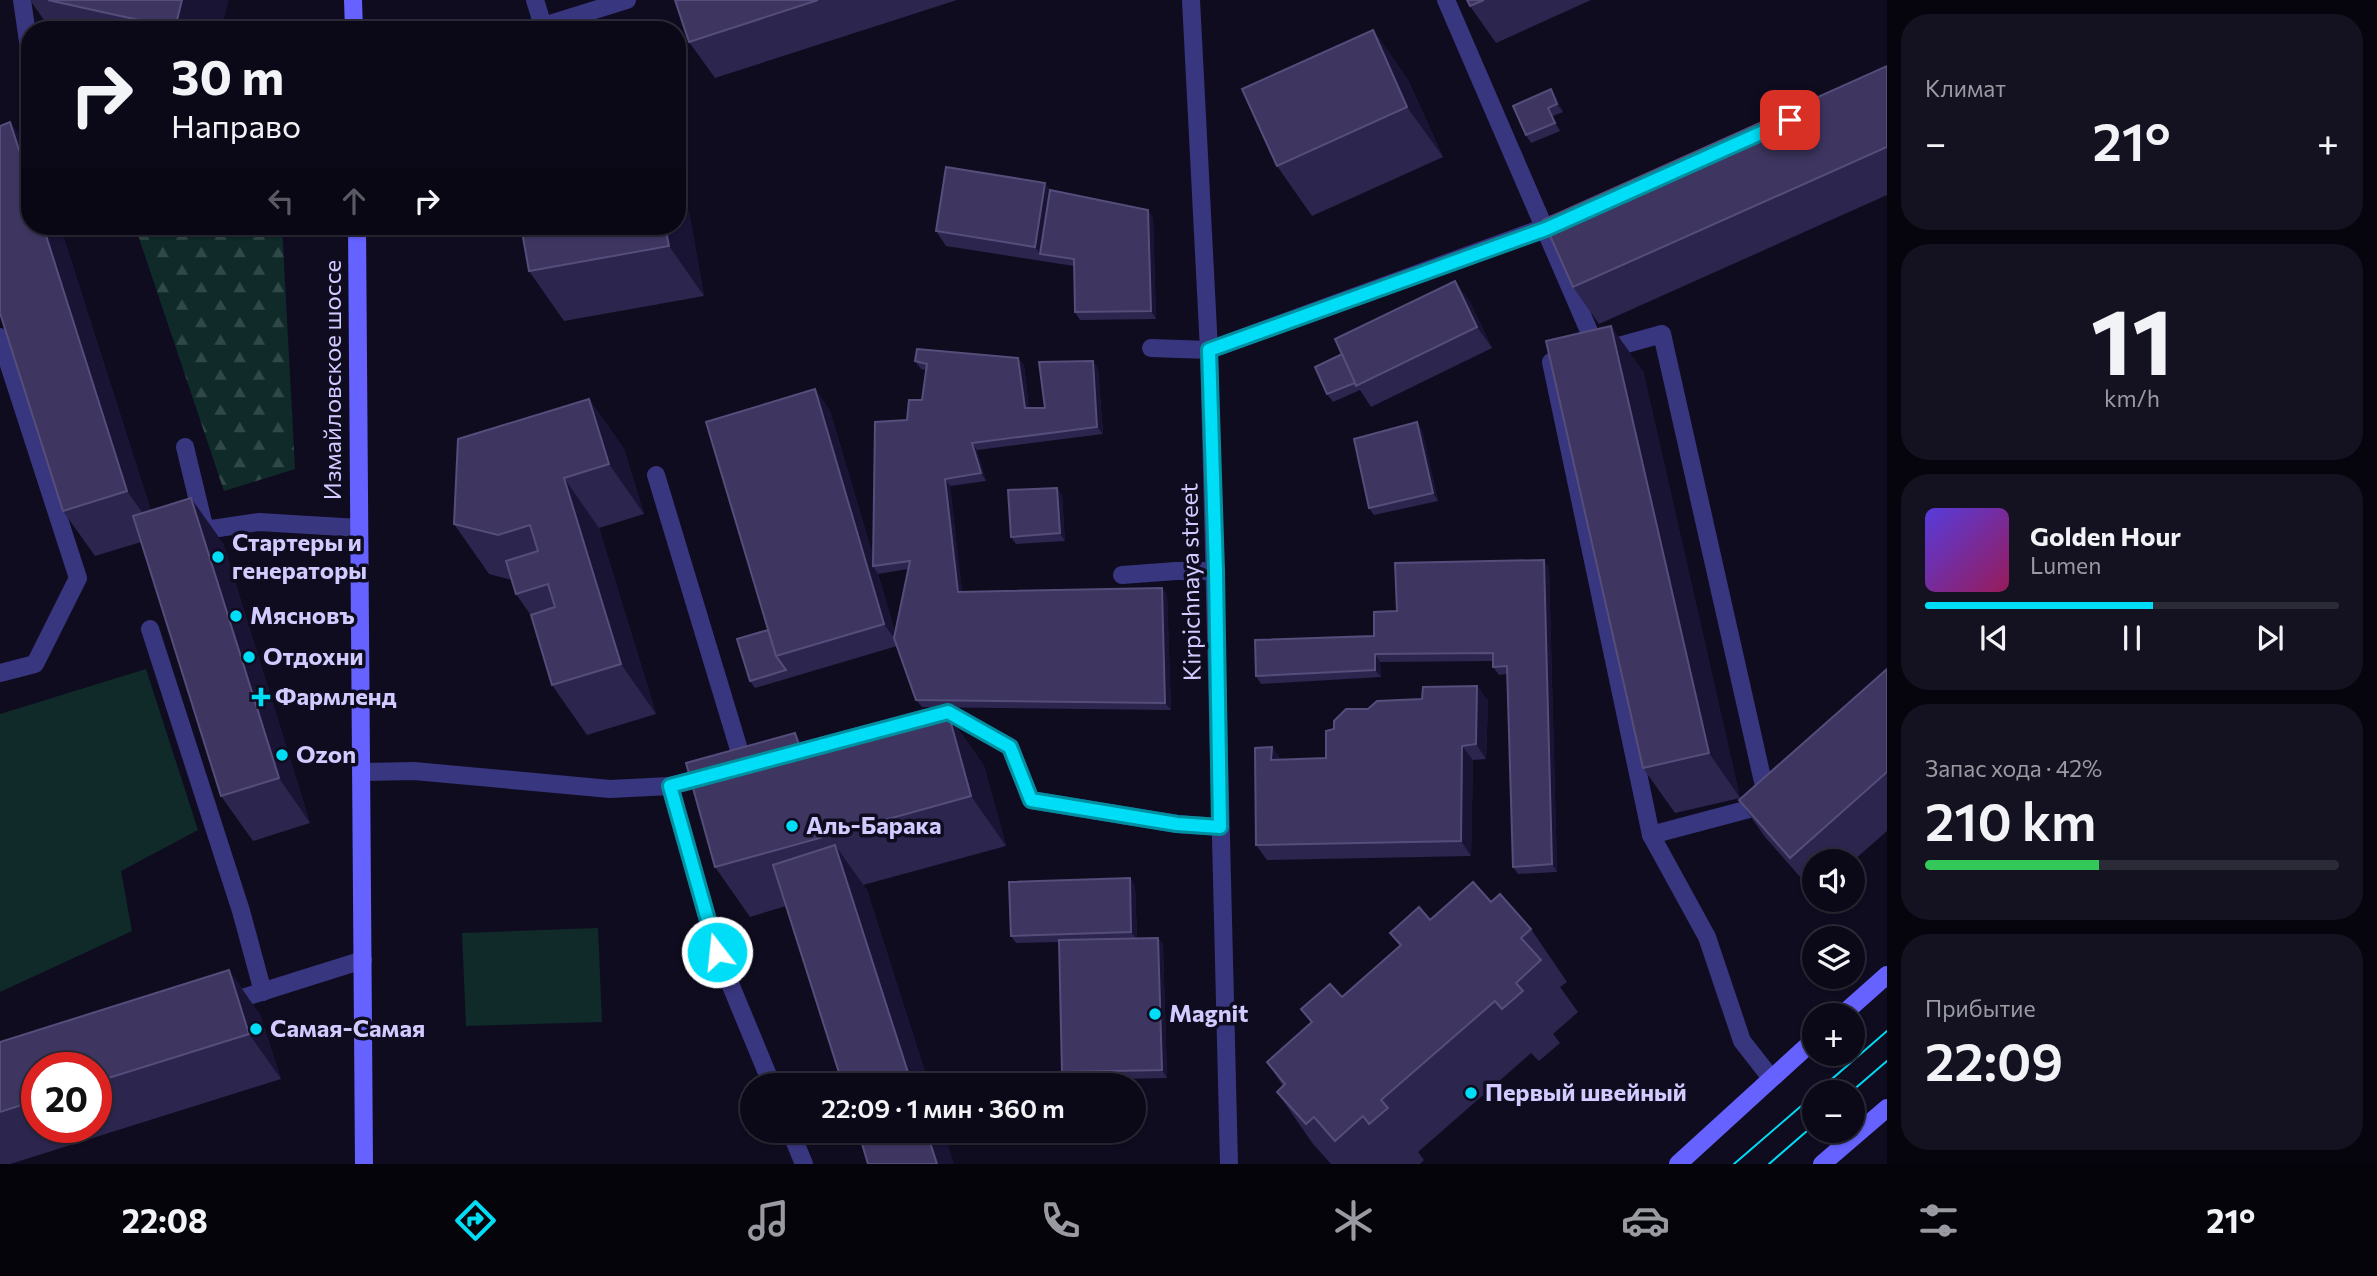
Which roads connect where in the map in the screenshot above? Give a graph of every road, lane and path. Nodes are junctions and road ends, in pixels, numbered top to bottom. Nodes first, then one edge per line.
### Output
1 (22, 0) edge
2 (353, 0) edge
3 (535, 0) edge
4 (627, 0) edge
5 (1191, 0) edge
6 (1446, 0) edge
7 (25, 21) edge
8 (354, 21) edge
9 (541, 21) edge
10 (559, 21) edge
11 (21, 151) edge
12 (0, 159) edge
13 (1584, 212) edge
14 (1546, 229) junction
15 (357, 235) edge
16 (0, 337) edge
17 (1151, 348) dead end
18 (1209, 350) junction
19 (1586, 354) junction
20 (185, 447) dead end
21 (656, 475) dead end
22 (359, 528) junction
23 (1216, 571) junction
24 (1122, 575) dead end
25 (150, 629) edge
26 (0, 673) edge
27 (757, 763) junction
28 (362, 772) junction
29 (670, 786) junction
30 (1788, 786) edge
31 (1768, 804) junction
32 (1220, 827) junction
33 (1651, 835) junction
34 (363, 960) junction
35 (1887, 975) edge
36 (264, 992) junction
37 (1856, 1003) edge
38 (211, 1008) edge
39 (1802, 1051) edge
40 (767, 1073) edge
41 (1771, 1078) junction
42 (1887, 1108) edge
43 (795, 1143) edge
44 (364, 1164) edge
45 (804, 1164) edge
46 (1229, 1164) edge
47 (1678, 1164) edge
48 (1822, 1164) edge

1 - 7 street
2 - 8 main road
3 - 9 street
4 - 10 street
5 - 18 street, Kirpichnaya street
6 - 14 street
11 - 12 street
13 - 14 street
14 - 18 street
14 - 19 street
15 - 22 main road, Измайловское шоссе
16 - 26 street
17 - 18 street
18 - 23 street, Kirpichnaya street
19 - 31 street
19 - 33 street
20 - 22 street
21 - 27 street
22 - 28 main road, Измайловское шоссе
23 - 24 street
23 - 32 street, Kirpichnaya street
25 - 36 street
27 - 29 street
27 - 32 street
28 - 29 street
28 - 34 main road, Измайловское шоссе
29 - 40 street
30 - 31 street
31 - 33 street
32 - 46 street, Kirpichnaya street
33 - 41 street
34 - 36 street
34 - 44 main road, Измайловское шоссе
35 - 37 main road
36 - 38 street
39 - 41 main road
41 - 47 main road
42 - 48 main road
43 - 45 street

